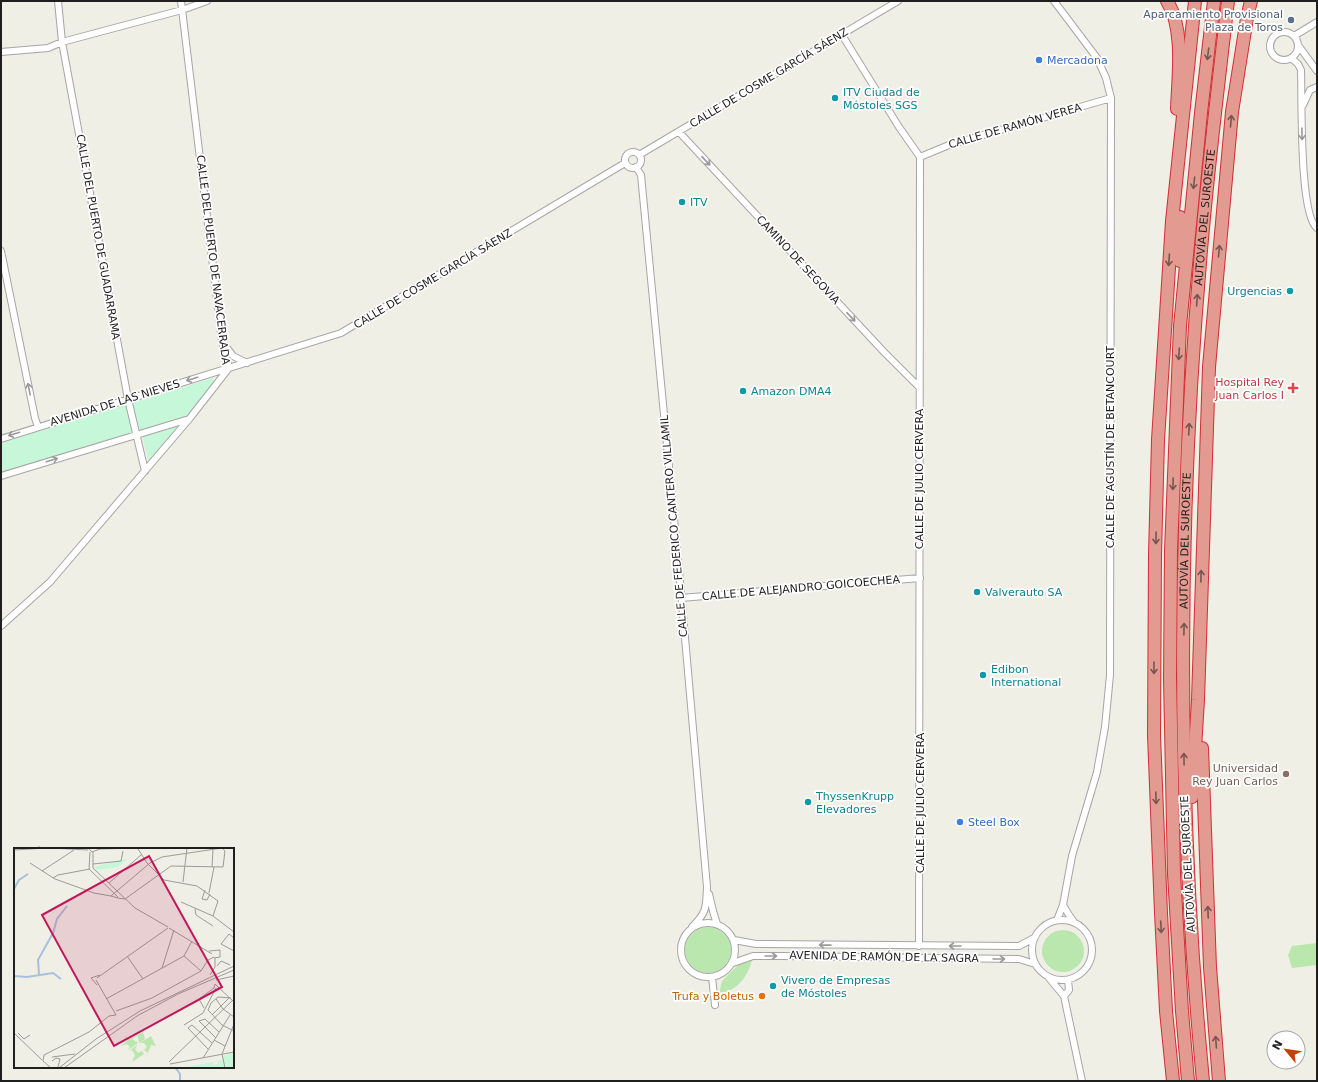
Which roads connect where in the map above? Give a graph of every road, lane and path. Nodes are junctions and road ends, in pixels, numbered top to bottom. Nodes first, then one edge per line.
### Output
1 (58, 1) edge
2 (181, 1) edge
3 (207, 1) edge
4 (898, 1) edge
5 (1054, 1) edge
6 (1167, 1) edge
7 (1195, 1) edge
8 (1214, 1) edge
9 (1228, 1) edge
10 (1251, 1) edge
11 (182, 10) junction
12 (1317, 22) edge
13 (842, 35) junction
14 (1294, 36) junction
15 (62, 42) junction
16 (1298, 45) junction
17 (1, 52) edge
18 (1292, 58) junction
19 (1317, 71) edge
20 (1317, 87) edge
21 (1111, 98) junction
22 (1302, 110) junction
23 (679, 132) junction
24 (639, 155) junction
25 (1180, 156) junction
26 (920, 157) junction
27 (625, 163) junction
28 (636, 167) junction
29 (1172, 221) junction
30 (1317, 228) edge
31 (1, 251) edge
32 (1180, 326) junction
33 (222, 341) junction
34 (247, 362) junction
35 (229, 368) junction
36 (919, 387) junction
37 (128, 399) junction
38 (190, 418) junction
39 (38, 427) junction
40 (136, 435) junction
41 (1, 438) edge
42 (145, 471) junction
43 (1, 476) edge
44 (920, 578) junction
45 (682, 598) junction
46 (1, 626) edge
47 (1200, 629) junction
48 (707, 887) junction
49 (1063, 904) junction
50 (1057, 920) junction
51 (1076, 923) junction
52 (717, 924) junction
53 (692, 927) junction
54 (1034, 938) junction
55 (734, 940) junction
56 (919, 946) junction
57 (733, 963) junction
58 (1035, 964) junction
59 (712, 977) junction
60 (1049, 977) junction
61 (1068, 980) junction
62 (1194, 980) junction
63 (1064, 996) junction
64 (715, 1005) dead end
65 (1082, 1081) edge
66 (1173, 1081) edge
67 (1188, 1081) edge
68 (1204, 1081) edge
69 (1219, 1081) edge

1 - 15 street, CALLE DEL PUERTO DE GUADARRAMA
2 - 11 street, CALLE DEL PUERTO DE NAVACERRADA
3 - 11 street
4 - 13 street, CALLE DE COSME GARCÍA SÁENZ
5 - 21 street, CALLE DE AGUSTÍN DE BETANCOURT
6 - 29 highway
7 - 25 highway
8 -> 32 highway, AUTOVÍA DEL SUROESTE
62 -> 9 highway, AUTOVÍA DEL SUROESTE
47 -> 10 highway
11 - 15 street
11 - 33 street, CALLE DEL PUERTO DE NAVACERRADA
12 - 14 street
13 - 23 street, CALLE DE COSME GARCÍA SÁENZ
13 - 26 street
14 - 16 street
14 - 18 street
15 - 17 street
15 - 37 street, CALLE DEL PUERTO DE GUADARRAMA
16 - 18 street
16 - 19 street
18 - 22 street
20 - 22 street
21 - 26 street, CALLE DE RAMÓN VEREA
21 - 49 street, CALLE DE AGUSTÍN DE BETANCOURT
22 -> 30 street
23 - 24 street, CALLE DE COSME GARCÍA SÁENZ
23 -> 36 street, CAMINO DE SEGOVIA
24 - 27 street
24 - 28 street
25 - 29 highway
25 - 32 highway
26 - 36 street, CALLE DE JULIO CERVERA
27 - 28 street
27 - 34 street, CALLE DE COSME GARCÍA SÁENZ
28 - 45 street, CALLE DE FEDERICO CANTERO VILLAMIL
29 -> 66 highway
39 -> 31 street
32 -> 67 highway, AUTOVÍA DEL SUROESTE
33 - 34 street
33 - 35 street, CALLE DEL PUERTO DE NAVACERRADA
34 - 35 street, CALLE DE COSME GARCÍA SÁENZ
35 -> 37 street, AVENIDA DE LAS NIEVES
35 - 38 street, CALLE DEL PUERTO DE NAVACERRADA
36 - 44 street, CALLE DE JULIO CERVERA
37 - 39 street, AVENIDA DE LAS NIEVES
37 - 40 street, CALLE DEL PUERTO DE GUADARRAMA
38 - 40 street
38 - 42 street, CALLE DEL PUERTO DE NAVACERRADA
39 -> 41 street, AVENIDA DE LAS NIEVES
40 - 42 street, CALLE DEL PUERTO DE GUADARRAMA
43 -> 40 street
42 - 46 street, CALLE DEL PUERTO DE NAVACERRADA
44 - 45 street, CALLE DE ALEJANDRO GOICOECHEA
44 - 56 street, CALLE DE JULIO CERVERA
45 - 48 street, CALLE DE FEDERICO CANTERO VILLAMIL
47 - 62 highway
69 -> 47 highway
48 - 52 street, CALLE DE FEDERICO CANTERO VILLAMIL
48 - 53 street, CALLE DE FEDERICO CANTERO VILLAMIL
49 - 50 street, CALLE DE AGUSTÍN DE BETANCOURT
49 - 51 street
50 - 51 street
50 - 54 street
51 - 61 street
52 - 53 street
52 - 55 street
53 - 59 street
54 -> 56 street, AVENIDA DE RAMÓN DE LA SAGRA
54 - 58 street
56 -> 55 street, AVENIDA DE RAMÓN DE LA SAGRA
55 - 57 street
57 -> 58 street, AVENIDA DE RAMÓN DE LA SAGRA
57 - 59 street
58 - 60 street
59 - 64 street
60 - 61 street
60 - 63 street
61 - 63 street
62 - 68 highway, AUTOVÍA DEL SUROESTE
63 - 65 street

